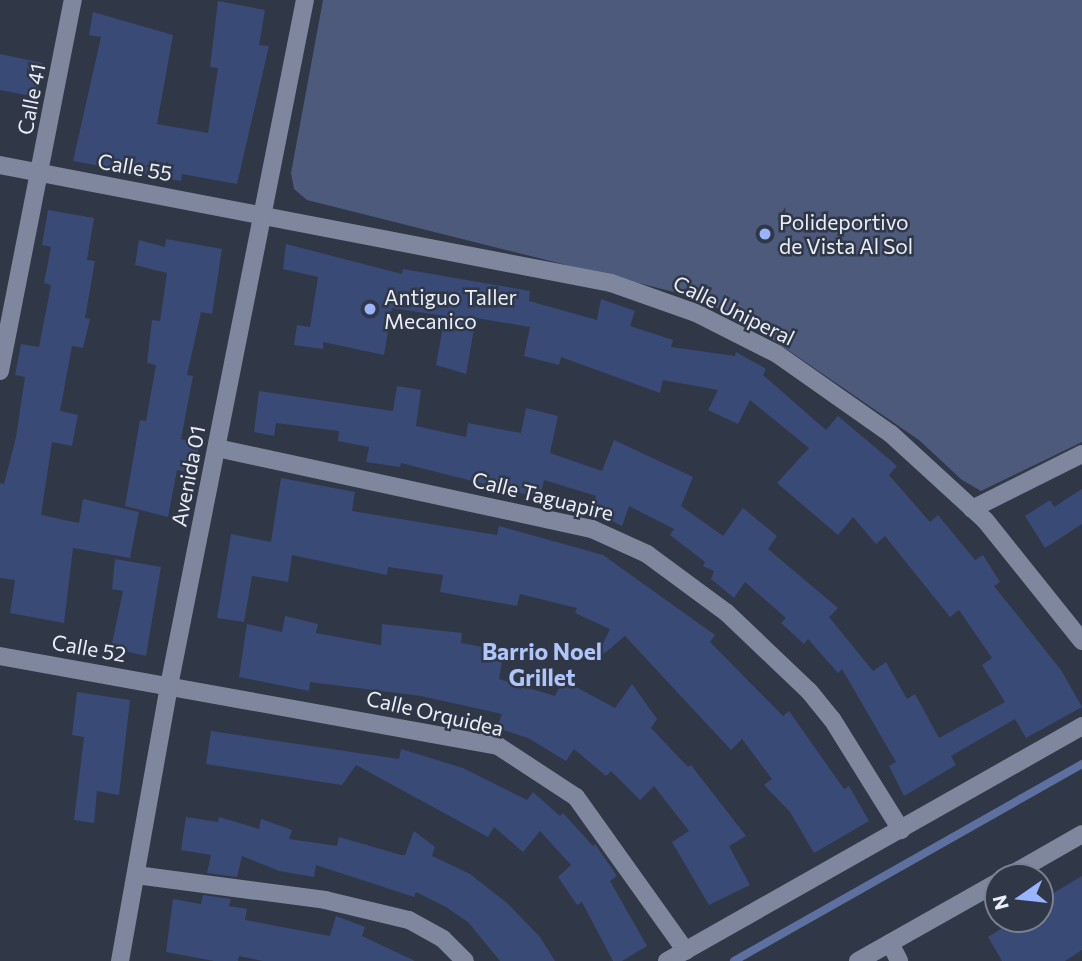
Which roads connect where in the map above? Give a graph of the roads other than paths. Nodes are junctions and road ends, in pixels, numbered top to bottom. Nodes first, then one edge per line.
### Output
1 (73, 0) edge
2 (305, 0) edge
3 (0, 165) edge
4 (40, 173) junction
5 (262, 213) junction
6 (0, 371) edge
7 (217, 449) junction
8 (1082, 454) edge
9 (972, 509) junction
10 (1082, 641) edge
11 (0, 656) edge
12 (169, 686) junction
13 (1082, 726) edge
14 (901, 830) junction
15 (1082, 834) edge
16 (1031, 863) edge
17 (136, 874) junction
18 (984, 890) edge
19 (890, 943) junction
20 (686, 951) junction
21 (120, 961) edge
22 (465, 961) edge
23 (667, 961) edge
24 (858, 961) edge
25 (899, 961) edge

1 - 4 street, Calle 41
2 - 5 street, Avenida 01
3 - 4 street, Calle 55
4 - 5 street, Calle 55
4 - 6 street, Calle 41
5 - 7 street, Avenida 01
5 - 9 street, Calle Uniperal
7 - 12 street, Avenida 01
7 - 14 street, Calle Taguapire
8 - 9 street
9 - 10 street, Calle Uniperal
11 - 12 street, Calle 52
12 - 17 street, Avenida 01
12 - 20 street, Calle Orquidea
13 - 14 street
14 - 20 street
15 - 16 street
17 - 21 street, Avenida 01
17 - 22 street
18 - 19 street
19 - 24 street
19 - 25 street
20 - 23 street

